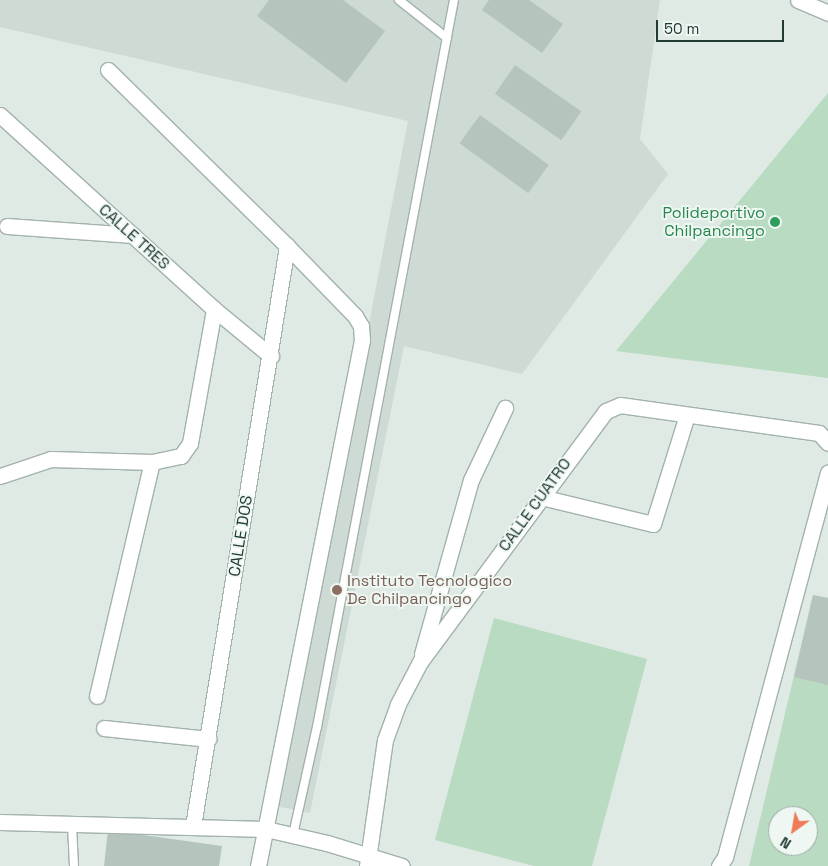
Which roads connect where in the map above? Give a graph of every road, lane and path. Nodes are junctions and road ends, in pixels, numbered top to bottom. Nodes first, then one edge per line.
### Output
1 (399, 0) edge
2 (454, 0) edge
3 (798, 0) edge
4 (828, 13) edge
5 (447, 38) junction
6 (108, 70) dead end
7 (0, 115) edge
8 (7, 226) dead end
9 (133, 235) junction
10 (287, 246) junction
11 (214, 309) junction
12 (271, 356) junction
13 (505, 408) dead end
14 (687, 414) junction
15 (828, 442) edge
16 (152, 462) junction
17 (828, 473) edge
18 (0, 476) edge
19 (541, 497) junction
20 (420, 662) junction
21 (97, 696) dead end
22 (104, 728) dead end
23 (208, 739) junction
24 (0, 822) edge
25 (72, 826) junction
26 (194, 826) junction
27 (266, 829) junction
28 (293, 835) junction
29 (368, 861) edge
30 (74, 866) edge
31 (258, 866) edge
32 (402, 866) edge
33 (719, 866) edge

1 - 5 lane
2 - 5 lane
3 - 4 street
5 - 28 lane
6 - 10 street
7 - 9 street, CALLE TRES
8 - 9 street
9 - 11 street, CALLE TRES
10 - 12 street, CALLE DOS
10 - 27 street
11 - 12 street, CALLE TRES
11 - 16 street
12 - 23 street, CALLE DOS
13 - 20 street
14 - 15 street, CALLE CUATRO
14 - 19 street, CALLE CUATRO
14 - 19 street
16 - 18 street
16 - 21 street
17 - 33 street
19 - 20 street, CALLE CUATRO
20 - 29 street, CALLE CUATRO
22 - 23 street
23 - 26 street, CALLE DOS
24 - 25 street
25 - 26 street
25 - 30 lane
26 - 27 street
27 - 28 street
27 - 31 street
28 - 29 street
29 - 32 street

